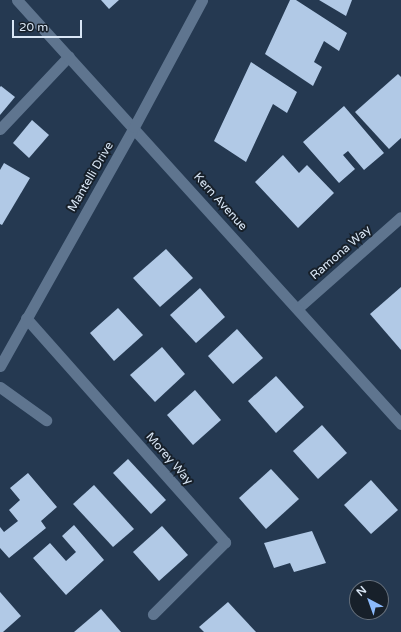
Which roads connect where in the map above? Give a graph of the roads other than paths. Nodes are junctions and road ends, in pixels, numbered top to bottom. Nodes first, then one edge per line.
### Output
1 (17, 0) edge
2 (202, 0) edge
3 (69, 56) junction
4 (134, 127) junction
5 (0, 129) edge
6 (401, 217) edge
7 (298, 308) junction
8 (26, 318) junction
9 (0, 366) edge
10 (0, 387) edge
11 (46, 420) dead end
12 (401, 424) edge
13 (153, 614) dead end

1 - 3 street, Kern Avenue
2 - 4 street, Mantelli Drive
3 - 4 street, Kern Avenue
3 - 5 street
4 - 7 street, Kern Avenue
4 - 8 street, Mantelli Drive
6 - 7 street, Ramona Way
7 - 12 street, Kern Avenue
8 - 9 street, Mantelli Drive
8 - 13 street, Morey Way
10 - 11 street

